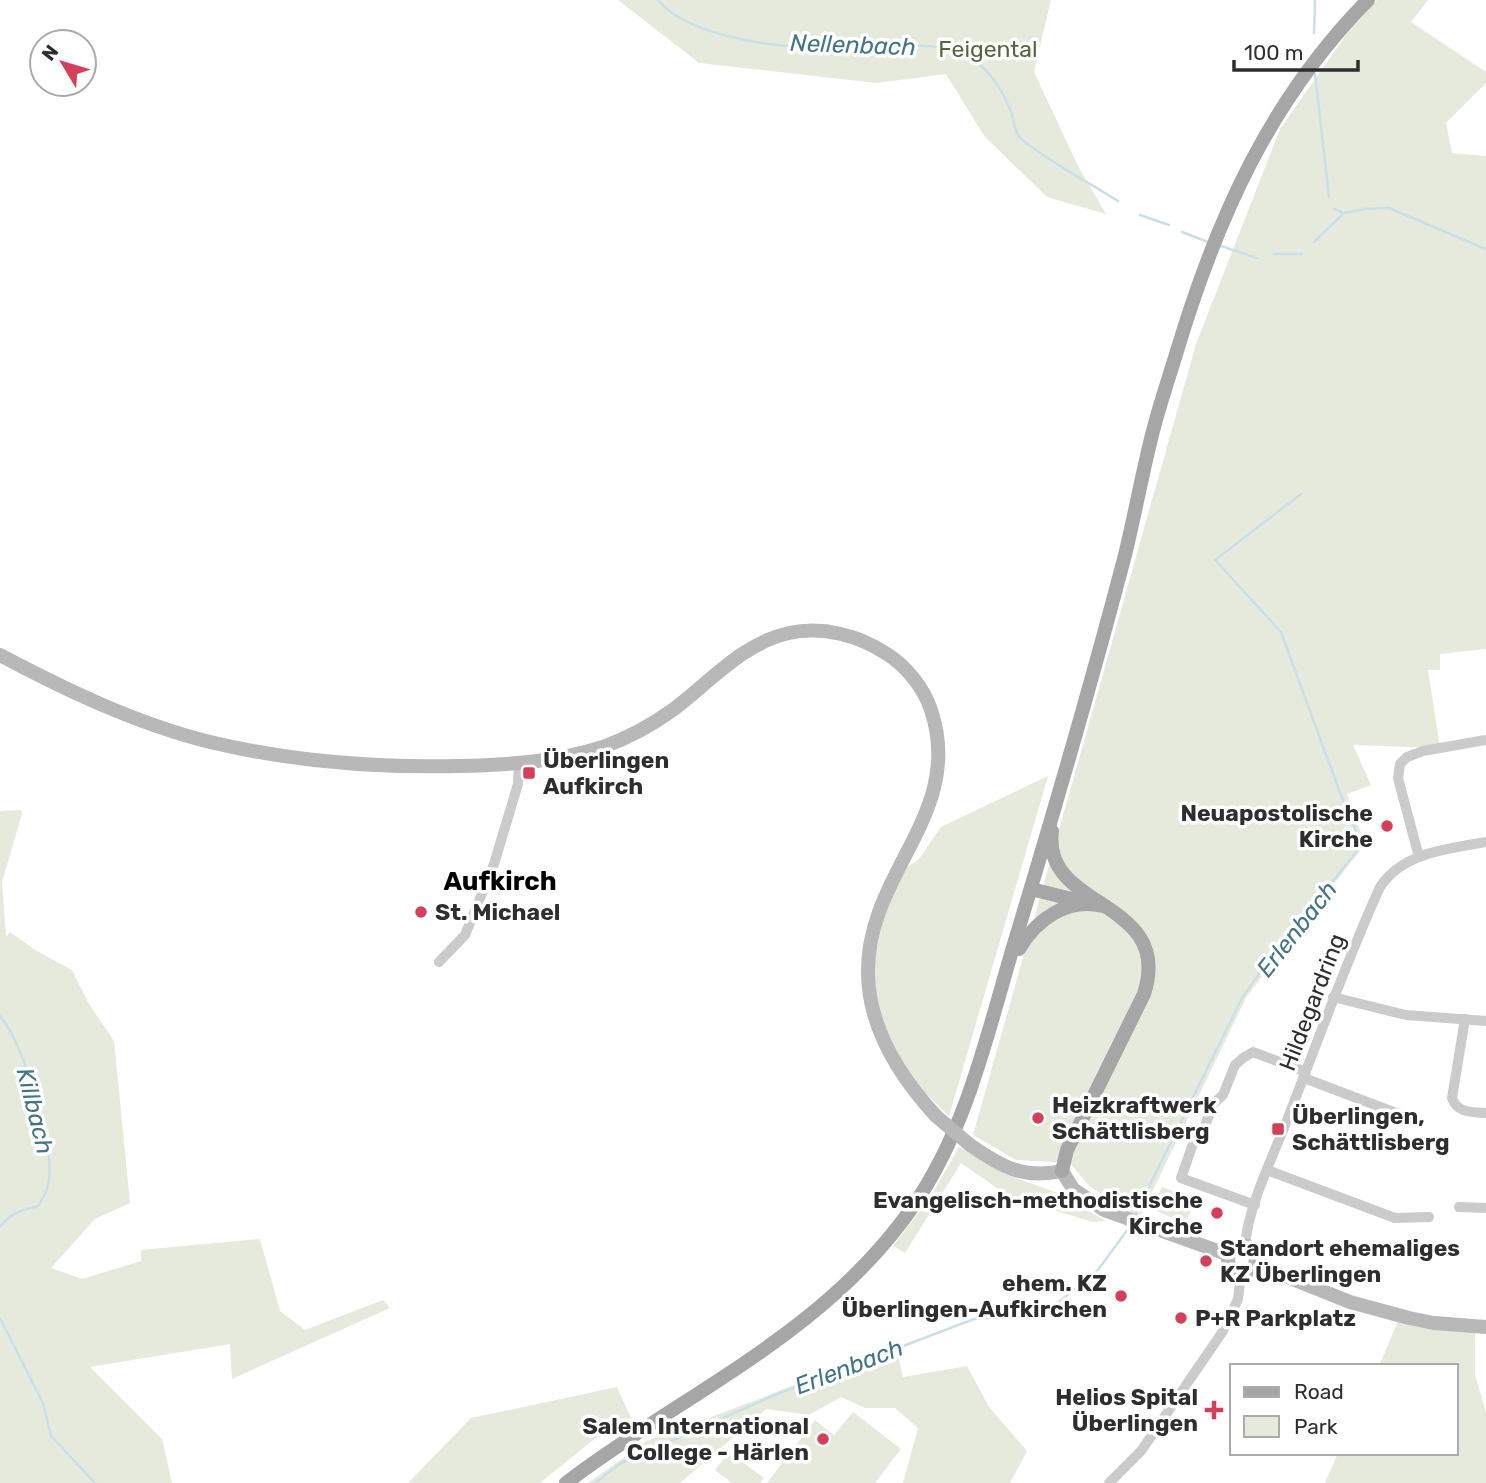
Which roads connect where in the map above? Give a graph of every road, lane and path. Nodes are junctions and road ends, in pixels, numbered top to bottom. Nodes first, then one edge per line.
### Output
1 (1368, 0) edge
2 (0, 655) edge
3 (1486, 740) edge
4 (519, 763) junction
5 (1056, 805) junction
6 (1486, 842) edge
7 (1419, 857) junction
8 (1032, 885) junction
9 (1095, 902) junction
10 (439, 962) dead end
11 (1007, 968) junction
12 (1333, 997) junction
13 (1465, 1019) junction
14 (1486, 1021) edge
15 (1305, 1075) junction
16 (1486, 1113) edge
17 (1404, 1116) dead end
18 (1267, 1170) junction
19 (1062, 1171) junction
20 (1255, 1205) junction
21 (1459, 1207) dead end
22 (1486, 1208) edge
23 (1429, 1217) dead end
24 (1245, 1245) junction
25 (1229, 1255) junction
26 (1255, 1264) junction
27 (1241, 1273) junction
28 (1486, 1327) edge
29 (566, 1483) edge
30 (1109, 1483) edge

1 - 5 main road
2 - 4 street
3 - 7 street
4 - 10 street
4 - 19 street, bridge
5 - 8 main road
5 - 9 main road
6 - 7 street, Hildegardring
7 - 12 street, Hildegardring
8 - 9 main road
8 - 11 main road
9 - 11 main road
9 - 19 main road
11 - 29 main road
12 - 13 street
12 - 15 street, Hildegardring
13 - 14 street
13 - 16 street
15 - 17 street
15 - 18 street, Hildegardring
15 - 20 street
18 - 20 street, Hildegardring
18 - 23 street
19 - 25 street
20 - 24 street, Hildegardring
21 - 22 street
24 - 25 street
24 - 26 street
25 - 27 street
26 - 27 street
26 - 28 street
27 - 30 street

